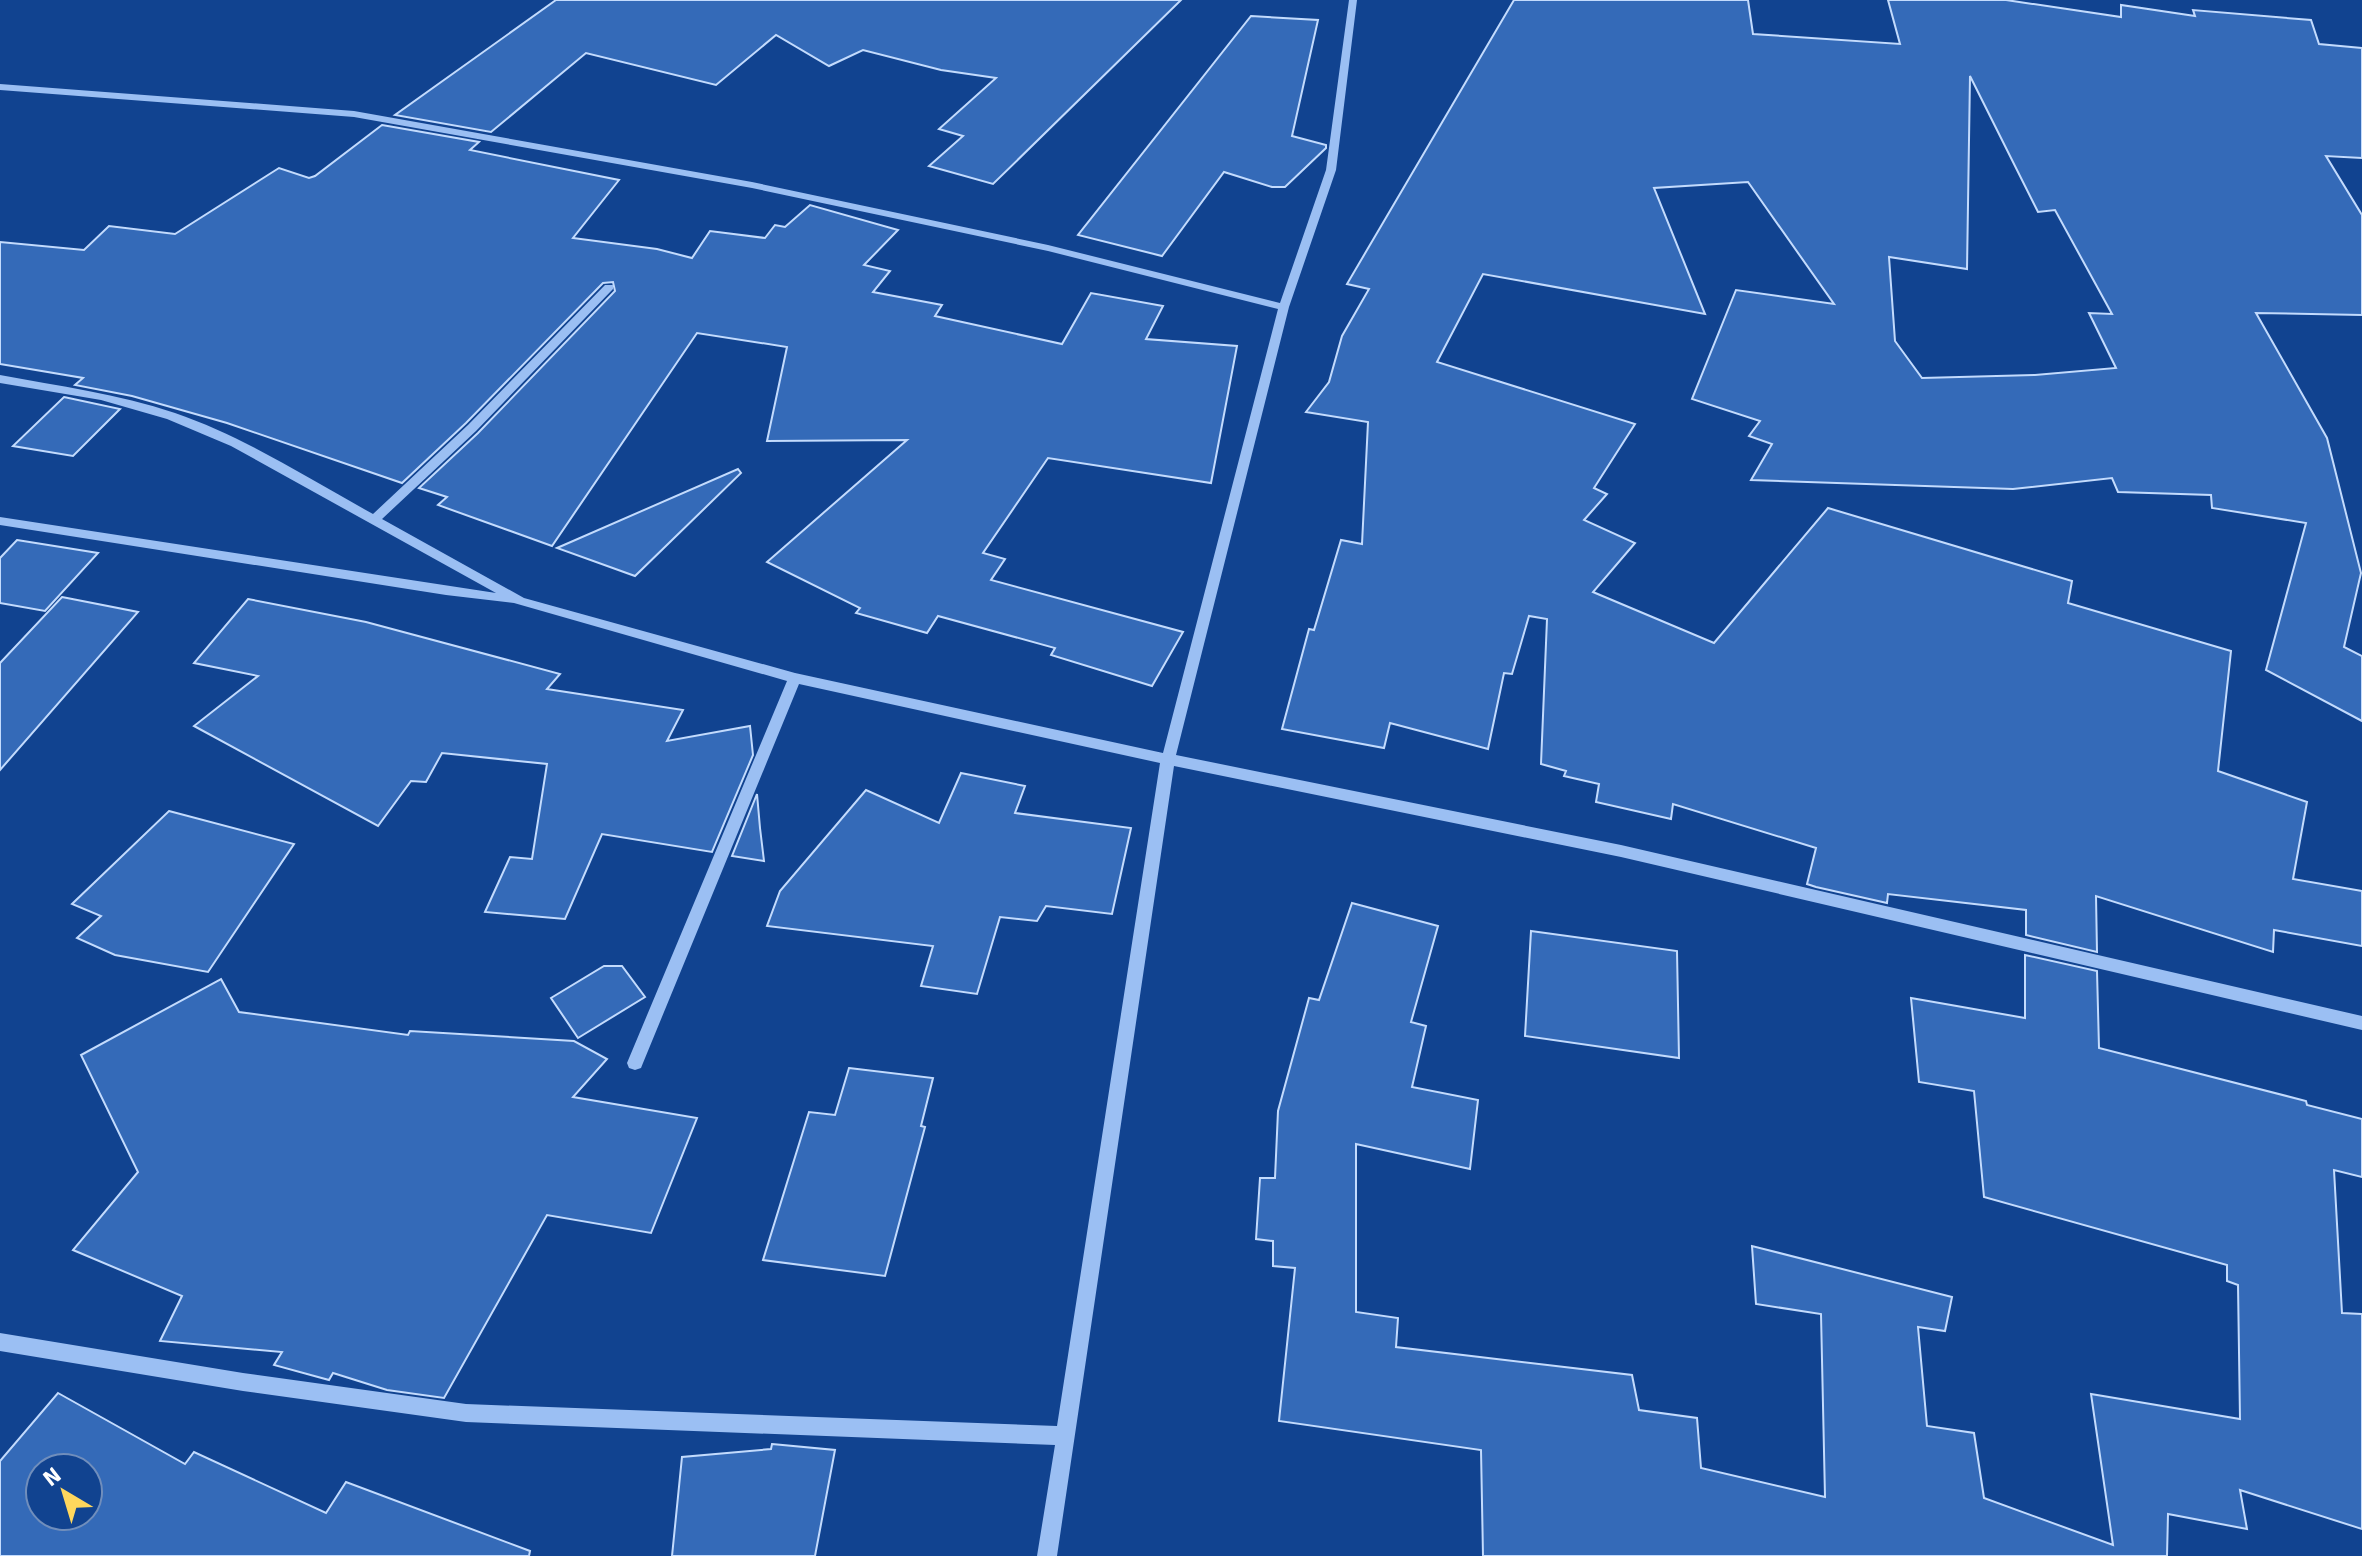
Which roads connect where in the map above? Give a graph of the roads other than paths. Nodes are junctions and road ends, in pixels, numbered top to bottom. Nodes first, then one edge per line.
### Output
1 (1353, 0) edge
2 (0, 87) edge
3 (609, 287) dead end
4 (1284, 307) junction
5 (0, 379) edge
6 (374, 520) junction
7 (0, 521) edge
8 (520, 601) junction
9 (795, 678) junction
10 (1168, 759) junction
11 (2362, 1023) edge
12 (635, 1063) dead end
13 (0, 1342) edge
14 (1066, 1436) junction
15 (1047, 1556) edge

1 - 4 street
2 - 4 street
3 - 6 street
4 - 10 street
5 - 6 street
6 - 8 street
7 - 8 street
8 - 9 street
9 - 10 street
9 - 12 street
10 - 11 street
10 - 14 street
13 - 14 street
14 - 15 street

